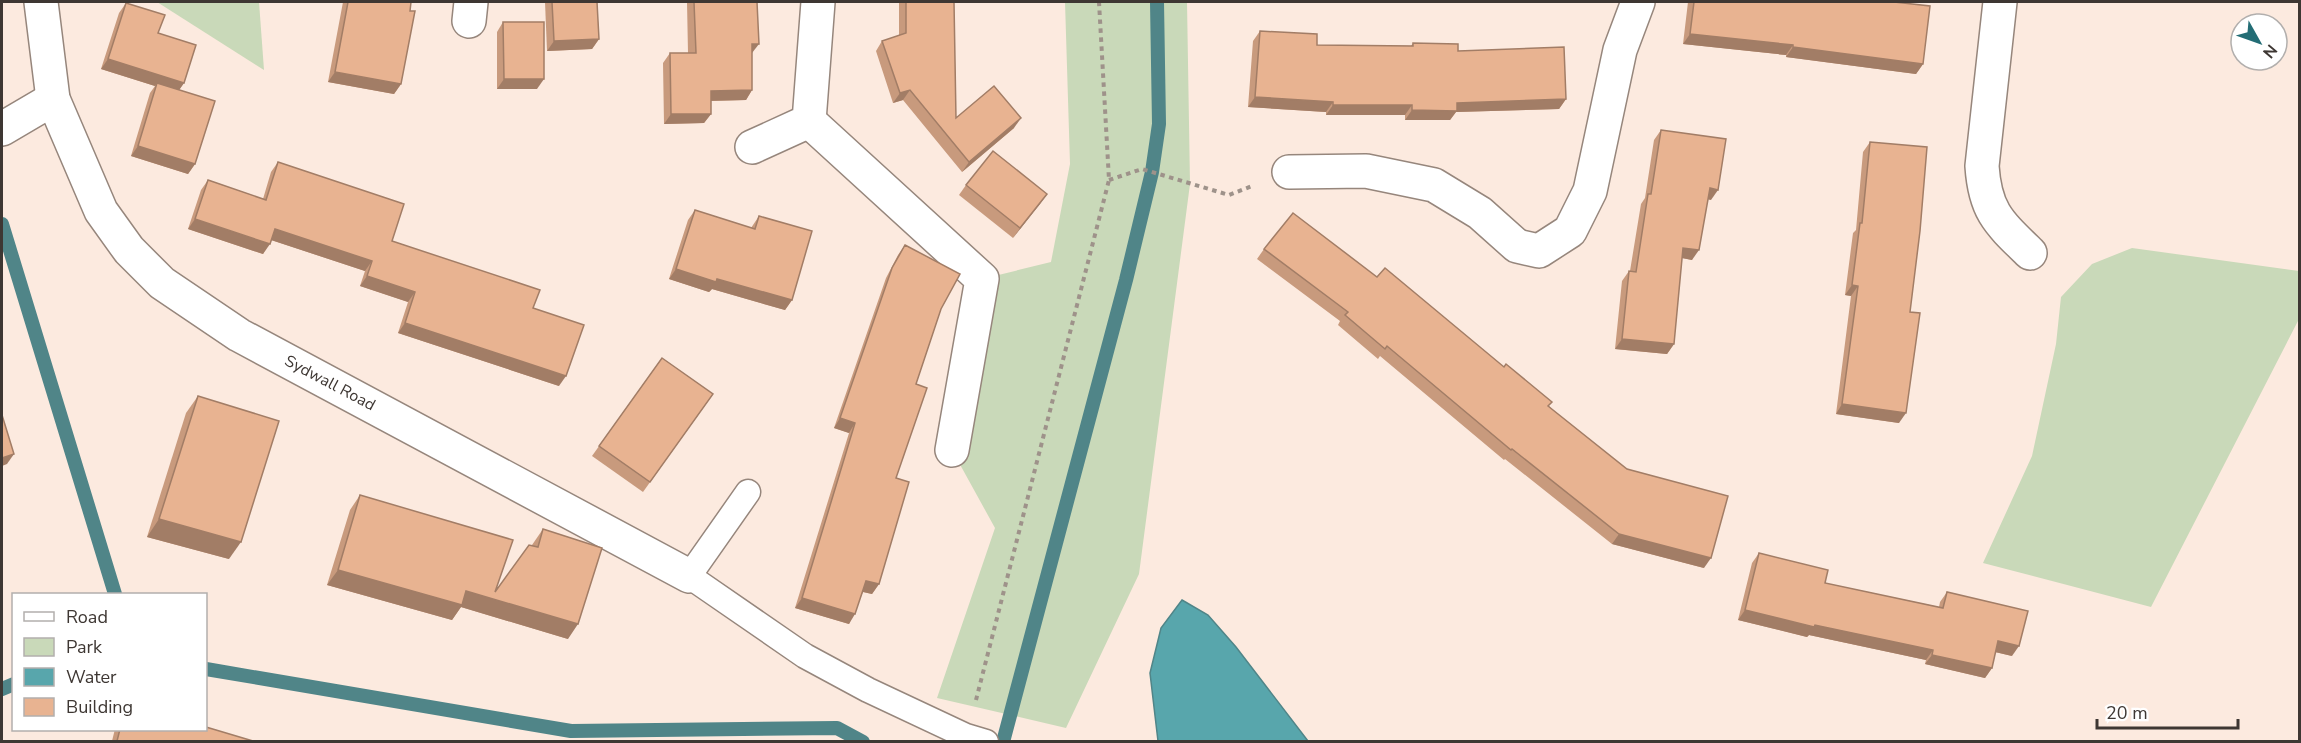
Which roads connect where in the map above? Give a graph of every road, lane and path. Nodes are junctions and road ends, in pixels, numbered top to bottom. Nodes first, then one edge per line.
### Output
1 (41, 2) edge
2 (818, 2) edge
3 (1099, 2) edge
4 (1638, 2) edge
5 (2000, 2) edge
6 (53, 99) junction
7 (809, 120) junction
8 (2, 129) edge
9 (752, 147) dead end
10 (1289, 172) joint
11 (1109, 180) junction
12 (2030, 253) dead end
13 (952, 450) dead end
14 (748, 492) dead end
15 (689, 576) junction
16 (975, 738) edge

1 - 6 street, Sydwall Road
2 - 7 street
3 - 11 path
4 - 10 street
5 - 12 street
6 - 8 street
6 - 15 street, Sydwall Road
7 - 9 street
7 - 13 street
10 - 11 path
11 - 16 path
14 - 15 lane
15 - 16 lane

